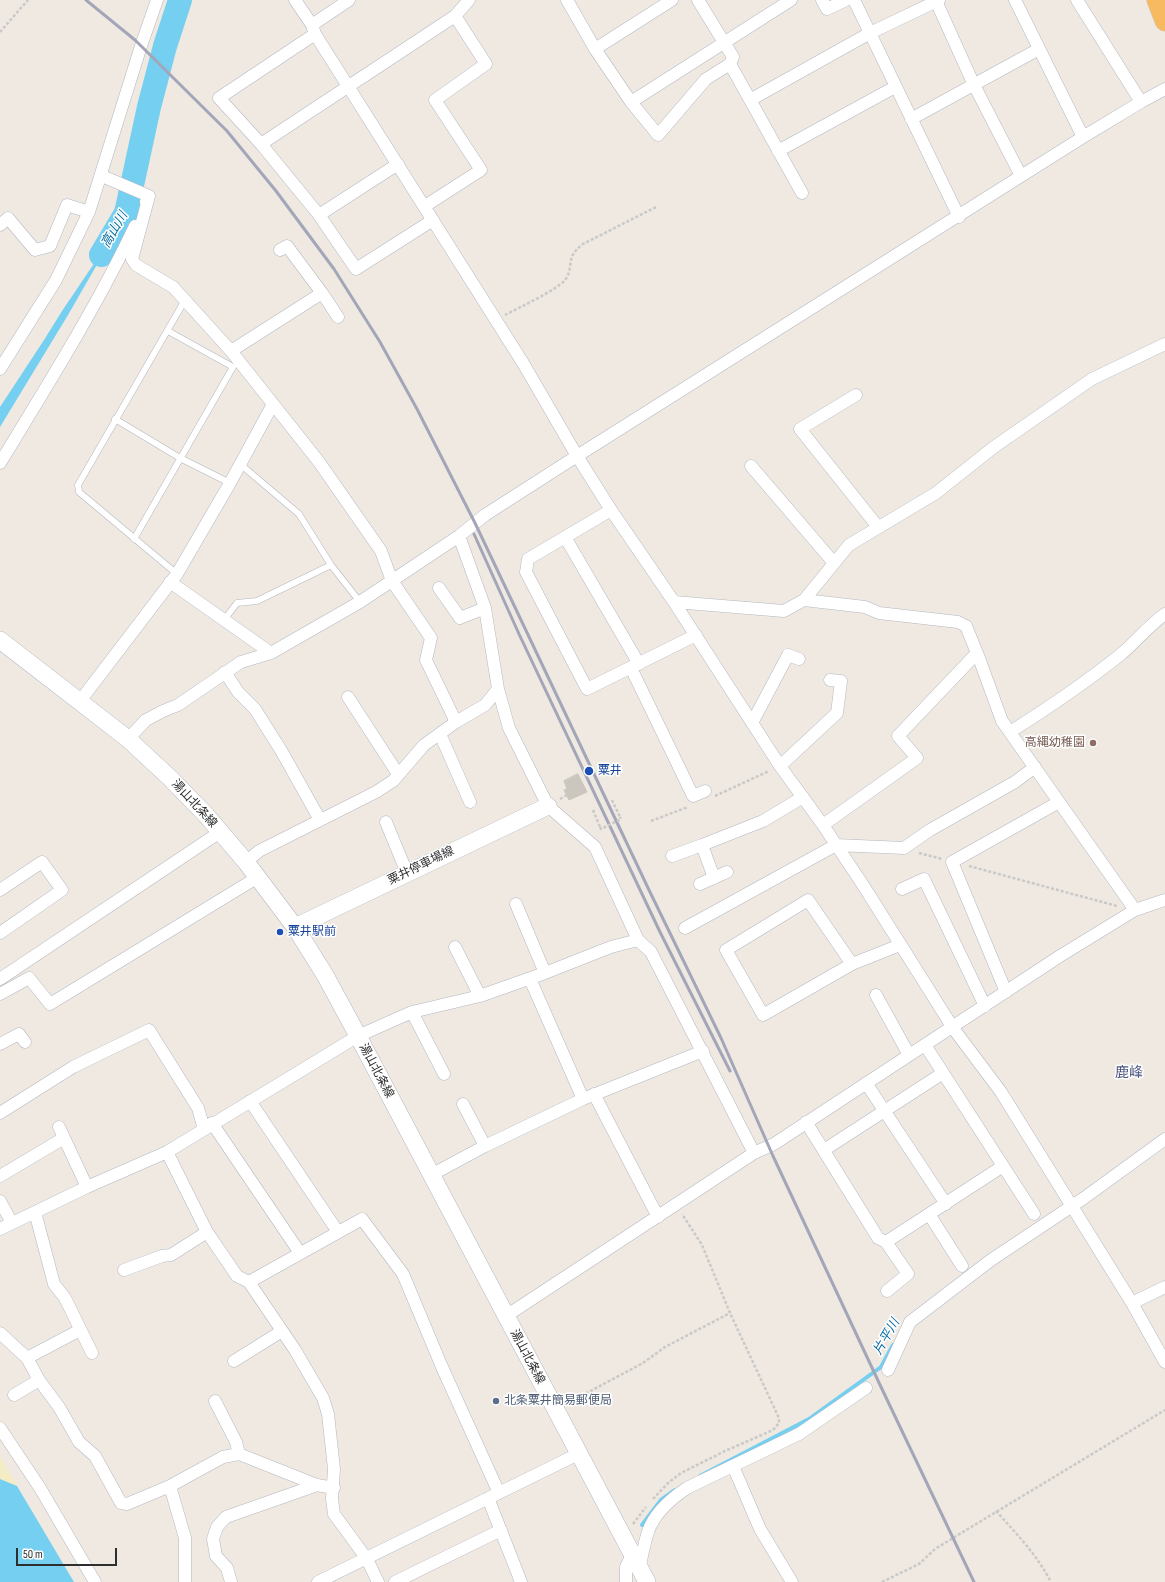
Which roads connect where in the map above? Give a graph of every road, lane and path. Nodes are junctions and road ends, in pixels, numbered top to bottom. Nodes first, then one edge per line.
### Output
1 (28, 0) edge
2 (157, 0) edge
3 (295, 0) edge
4 (349, 0) edge
5 (468, 0) edge
6 (567, 0) edge
7 (672, 0) edge
8 (698, 0) edge
9 (791, 0) edge
10 (822, 0) edge
11 (846, 0) edge
12 (854, 0) edge
13 (1015, 0) edge
14 (1077, 0) edge
15 (1157, 0) edge
16 (934, 1) edge
17 (455, 16) junction
18 (1165, 21) edge
19 (313, 30) junction
20 (0, 32) edge
21 (870, 33) junction
22 (725, 42) junction
23 (1040, 49) junction
24 (595, 50) junction
25 (730, 64) junction
26 (974, 85) junction
27 (895, 86) junction
28 (348, 87) junction
29 (1165, 89) edge
30 (750, 100) junction
31 (632, 102) junction
32 (1142, 102) junction
33 (911, 119) junction
34 (1084, 137) junction
35 (261, 144) junction
36 (778, 151) junction
37 (398, 164) junction
38 (1021, 176) junction
39 (105, 178) junction
40 (802, 193) dead end
41 (146, 194) junction
42 (425, 206) junction
43 (656, 207) dead end
44 (89, 212) junction
45 (319, 216) junction
46 (959, 216) junction
47 (433, 220) junction
48 (0, 224) edge
49 (280, 250) dead end
50 (322, 294) junction
51 (185, 300) junction
52 (338, 317) dead end
53 (496, 320) junction
54 (168, 330) junction
55 (1165, 344) edge
56 (230, 351) junction
57 (0, 369) edge
58 (856, 395) dead end
59 (273, 404) junction
60 (115, 419) junction
61 (577, 456) junction
62 (180, 458) junction
63 (0, 463) edge
64 (240, 464) junction
65 (751, 466) dead end
66 (230, 483) junction
67 (611, 510) junction
68 (878, 527) junction
69 (459, 536) junction
70 (565, 537) junction
71 (134, 539) junction
72 (834, 563) junction
73 (331, 565) junction
74 (173, 578) junction
75 (392, 581) junction
76 (438, 588) dead end
77 (804, 600) junction
78 (360, 602) junction
79 (674, 602) junction
80 (485, 608) junction
81 (1165, 614) edge
82 (224, 620) junction
83 (696, 635) junction
84 (0, 640) edge
85 (271, 653) junction
86 (977, 653) junction
87 (799, 659) dead end
88 (635, 666) junction
89 (225, 672) junction
90 (830, 680) dead end
91 (498, 689) junction
92 (348, 697) dead end
93 (80, 701) junction
94 (456, 722) junction
95 (752, 723) junction
96 (1010, 732) junction
97 (440, 734) junction
98 (128, 739) junction
99 (780, 766) junction
100 (1035, 767) junction
101 (398, 774) junction
102 (705, 791) dead end
103 (803, 797) junction
104 (612, 800) dead end
105 (470, 802) dead end
106 (1059, 802) junction
107 (548, 806) junction
108 (592, 810) dead end
109 (320, 820) junction
110 (386, 822) dead end
111 (823, 825) junction
112 (220, 832) junction
113 (702, 845) junction
114 (836, 845) junction
115 (904, 848) junction
116 (672, 856) dead end
117 (246, 862) junction
118 (952, 862) junction
119 (727, 872) dead end
120 (407, 873) junction
121 (258, 876) junction
122 (714, 878) junction
123 (700, 884) dead end
124 (902, 889) dead end
125 (0, 890) edge
126 (1165, 900) edge
127 (516, 904) dead end
128 (1134, 910) junction
129 (296, 927) junction
130 (685, 928) dead end
131 (0, 933) edge
132 (638, 940) junction
133 (900, 944) junction
134 (455, 947) dead end
135 (852, 964) junction
136 (545, 973) junction
137 (0, 979) edge
138 (530, 979) junction
139 (1006, 992) junction
140 (0, 994) edge
141 (876, 995) dead end
142 (480, 996) junction
143 (984, 1006) junction
144 (412, 1012) junction
145 (953, 1028) junction
146 (358, 1036) junction
147 (25, 1042) dead end
148 (0, 1044) edge
149 (925, 1045) junction
150 (702, 1051) junction
151 (909, 1056) junction
152 (943, 1073) junction
153 (444, 1074) dead end
154 (866, 1083) junction
155 (594, 1094) junction
156 (582, 1099) junction
157 (250, 1101) junction
158 (463, 1104) dead end
159 (884, 1110) junction
160 (0, 1113) edge
161 (806, 1122) junction
162 (208, 1126) junction
163 (1165, 1138) edge
164 (486, 1146) junction
165 (824, 1150) junction
166 (167, 1152) junction
167 (754, 1152) junction
168 (1003, 1166) junction
169 (431, 1175) junction
170 (0, 1176) edge
171 (87, 1187) junction
172 (0, 1201) edge
173 (946, 1204) junction
174 (1069, 1204) junction
175 (676, 1205) junction
176 (35, 1212) junction
177 (929, 1214) junction
178 (1034, 1214) dead end
179 (658, 1217) junction
180 (12, 1223) junction
181 (0, 1230) edge
182 (207, 1232) junction
183 (338, 1232) junction
184 (886, 1242) junction
185 (300, 1253) junction
186 (962, 1266) dead end
187 (124, 1270) dead end
188 (249, 1282) junction
189 (1165, 1287) edge
190 (887, 1291) dead end
191 (1132, 1303) junction
192 (730, 1313) junction
193 (506, 1316) junction
194 (80, 1330) junction
195 (282, 1331) junction
196 (0, 1333) edge
197 (92, 1353) dead end
198 (27, 1358) junction
199 (234, 1361) dead end
200 (1165, 1362) edge
201 (888, 1370) dead end
202 (39, 1380) junction
203 (866, 1388) dead end
204 (14, 1395) dead end
205 (215, 1401) dead end
206 (555, 1410) junction
207 (1165, 1410) edge
208 (0, 1428) edge
209 (239, 1454) junction
210 (578, 1454) junction
211 (733, 1466) junction
212 (317, 1485) junction
213 (170, 1486) junction
214 (334, 1488) junction
215 (493, 1495) junction
216 (996, 1511) junction
217 (501, 1530) junction
218 (622, 1536) junction
219 (367, 1558) junction
220 (639, 1568) edge
221 (95, 1582) edge
222 (185, 1582) edge
223 (231, 1582) edge
224 (318, 1582) edge
225 (378, 1582) edge
226 (395, 1582) edge
227 (521, 1582) edge
228 (626, 1582) edge
229 (792, 1582) edge
230 (882, 1582) edge
231 (1051, 1582) edge

1 - 20 path
2 - 39 street
3 - 19 street
4 - 19 street
5 - 17 street
6 - 24 street
7 - 24 street
8 - 22 street
9 - 22 street
10 - 11 street
12 - 21 street
13 - 23 street
14 - 32 street
15 - 18 highway
16 - 21 street
16 - 26 street
17 - 28 street
17 - 42 street
19 - 28 street
19 - 35 street
21 - 27 street
21 - 30 street
22 - 25 street
22 - 31 street
23 - 26 street
23 - 34 street
24 - 31 street
25 - 30 street
25 - 31 street
26 - 33 street
26 - 38 street
27 - 33 street
27 - 36 street
28 - 35 street
28 - 37 street
29 - 32 street
30 - 36 street
32 - 34 street
33 - 46 street
34 - 38 street
35 - 45 street
36 - 40 street
37 - 42 street
37 - 45 street
38 - 46 street
39 - 41 street
39 - 44 street
41 - 51 street
41 - 63 street
42 - 47 street
43 - 53 path
44 - 48 street
44 - 57 street
45 - 47 street
46 - 61 street
47 - 53 street
49 - 50 street
50 - 52 street
50 - 56 street
51 - 54 lane
51 - 56 street
53 - 61 street
54 - 60 lane
54 - 62 lane
55 - 68 street
56 - 59 street
58 - 68 street
59 - 64 street
59 - 75 street
60 - 62 lane
60 - 71 lane
61 - 67 street
61 - 69 street
62 - 66 lane
62 - 71 lane
64 - 66 street
64 - 73 lane
65 - 72 street
66 - 74 street
67 - 70 street
67 - 79 street
68 - 72 street
69 - 75 street
69 - 80 street
70 - 88 street
70 - 88 street
71 - 74 lane
72 - 77 street
73 - 78 lane
73 - 82 lane
74 - 82 street
74 - 93 street
75 - 78 street
75 - 94 street
76 - 80 street
77 - 79 street
77 - 86 street
78 - 85 street
79 - 83 street
80 - 91 street
81 - 96 street
82 - 85 street
83 - 88 street
83 - 95 street
84 - 93 main road, 湯山北条線
85 - 89 street
86 - 96 street
86 - 111 street
87 - 95 street
88 - 102 street
89 - 98 street
89 - 109 street
90 - 99 street
91 - 94 street
91 - 107 street
92 - 101 street
93 - 98 main road, 湯山北条線
94 - 97 street
95 - 99 street
96 - 100 street
97 - 101 street
97 - 105 street
98 - 112 main road, 湯山北条線
99 - 103 street
100 - 106 street
100 - 115 street
101 - 109 street
103 - 111 street
103 - 113 street
104 - 108 path, bridge
106 - 118 street
106 - 128 street
107 - 120 main road, 粟井停車場線
107 - 132 street
109 - 117 street
110 - 120 street
111 - 114 street
112 - 117 main road, 湯山北条線
112 - 137 street
113 - 116 street
113 - 122 street
114 - 115 street
114 - 130 street
114 - 133 street
115 - 118 path
117 - 121 main road, 湯山北条線
118 - 128 path
118 - 139 street
119 - 122 street
120 - 129 main road, 粟井停車場線
121 - 129 main road, 湯山北条線
121 - 140 street
122 - 123 street
124 - 143 street
125 - 131 street
126 - 128 street
127 - 136 street
128 - 139 street
129 - 146 main road, 湯山北条線
132 - 136 street
132 - 150 street
133 - 135 street
133 - 145 street
134 - 142 street
135 - 135 street
136 - 138 street
138 - 142 street
138 - 156 street
139 - 143 street
141 - 151 street
142 - 144 street
143 - 145 street
144 - 146 street
144 - 153 street
145 - 149 street
145 - 174 street
146 - 157 street
146 - 169 main road, 湯山北条線
147 - 148 street
149 - 151 street
149 - 152 street
150 - 155 street
150 - 167 street
151 - 154 street
152 - 159 street
152 - 168 street
154 - 159 street
154 - 161 street
155 - 156 street
155 - 179 street
156 - 164 street
157 - 162 street
157 - 183 street
158 - 164 street
159 - 165 street
159 - 173 street
160 - 162 street
161 - 165 street
161 - 167 street
162 - 166 street
162 - 185 street
163 - 174 street
164 - 169 street
165 - 184 street
166 - 171 street
166 - 182 street
167 - 175 street
168 - 173 street
168 - 178 street
169 - 193 main road, 湯山北条線
170 - 171 street
171 - 176 street
172 - 180 street
173 - 177 street
174 - 191 street
174 - 201 street
175 - 179 street
175 - 192 path
176 - 180 street
176 - 194 street
177 - 184 street
177 - 186 street
179 - 193 street
180 - 181 street
182 - 187 street
182 - 188 street
183 - 185 street
183 - 215 street
184 - 190 street
185 - 188 street
188 - 195 street
189 - 191 street
191 - 200 street
192 - 206 path
192 - 218 path
193 - 206 main road, 湯山北条線
194 - 197 street
194 - 198 street
195 - 199 street
195 - 214 street
196 - 198 street
198 - 202 street
202 - 204 street
202 - 213 street
203 - 211 street
205 - 209 street
206 - 210 main road, 湯山北条線
207 - 216 path
208 - 221 street
209 - 212 street
209 - 213 street
210 - 215 street
210 - 218 main road, 湯山北条線
211 - 220 street
211 - 229 street
212 - 214 street
212 - 223 street
213 - 222 street
214 - 219 street
215 - 217 street
215 - 219 street
216 - 230 path
216 - 231 path
217 - 226 street
217 - 227 street
218 - 220 main road, 湯山北条線
219 - 224 street
219 - 225 street
220 - 228 street

